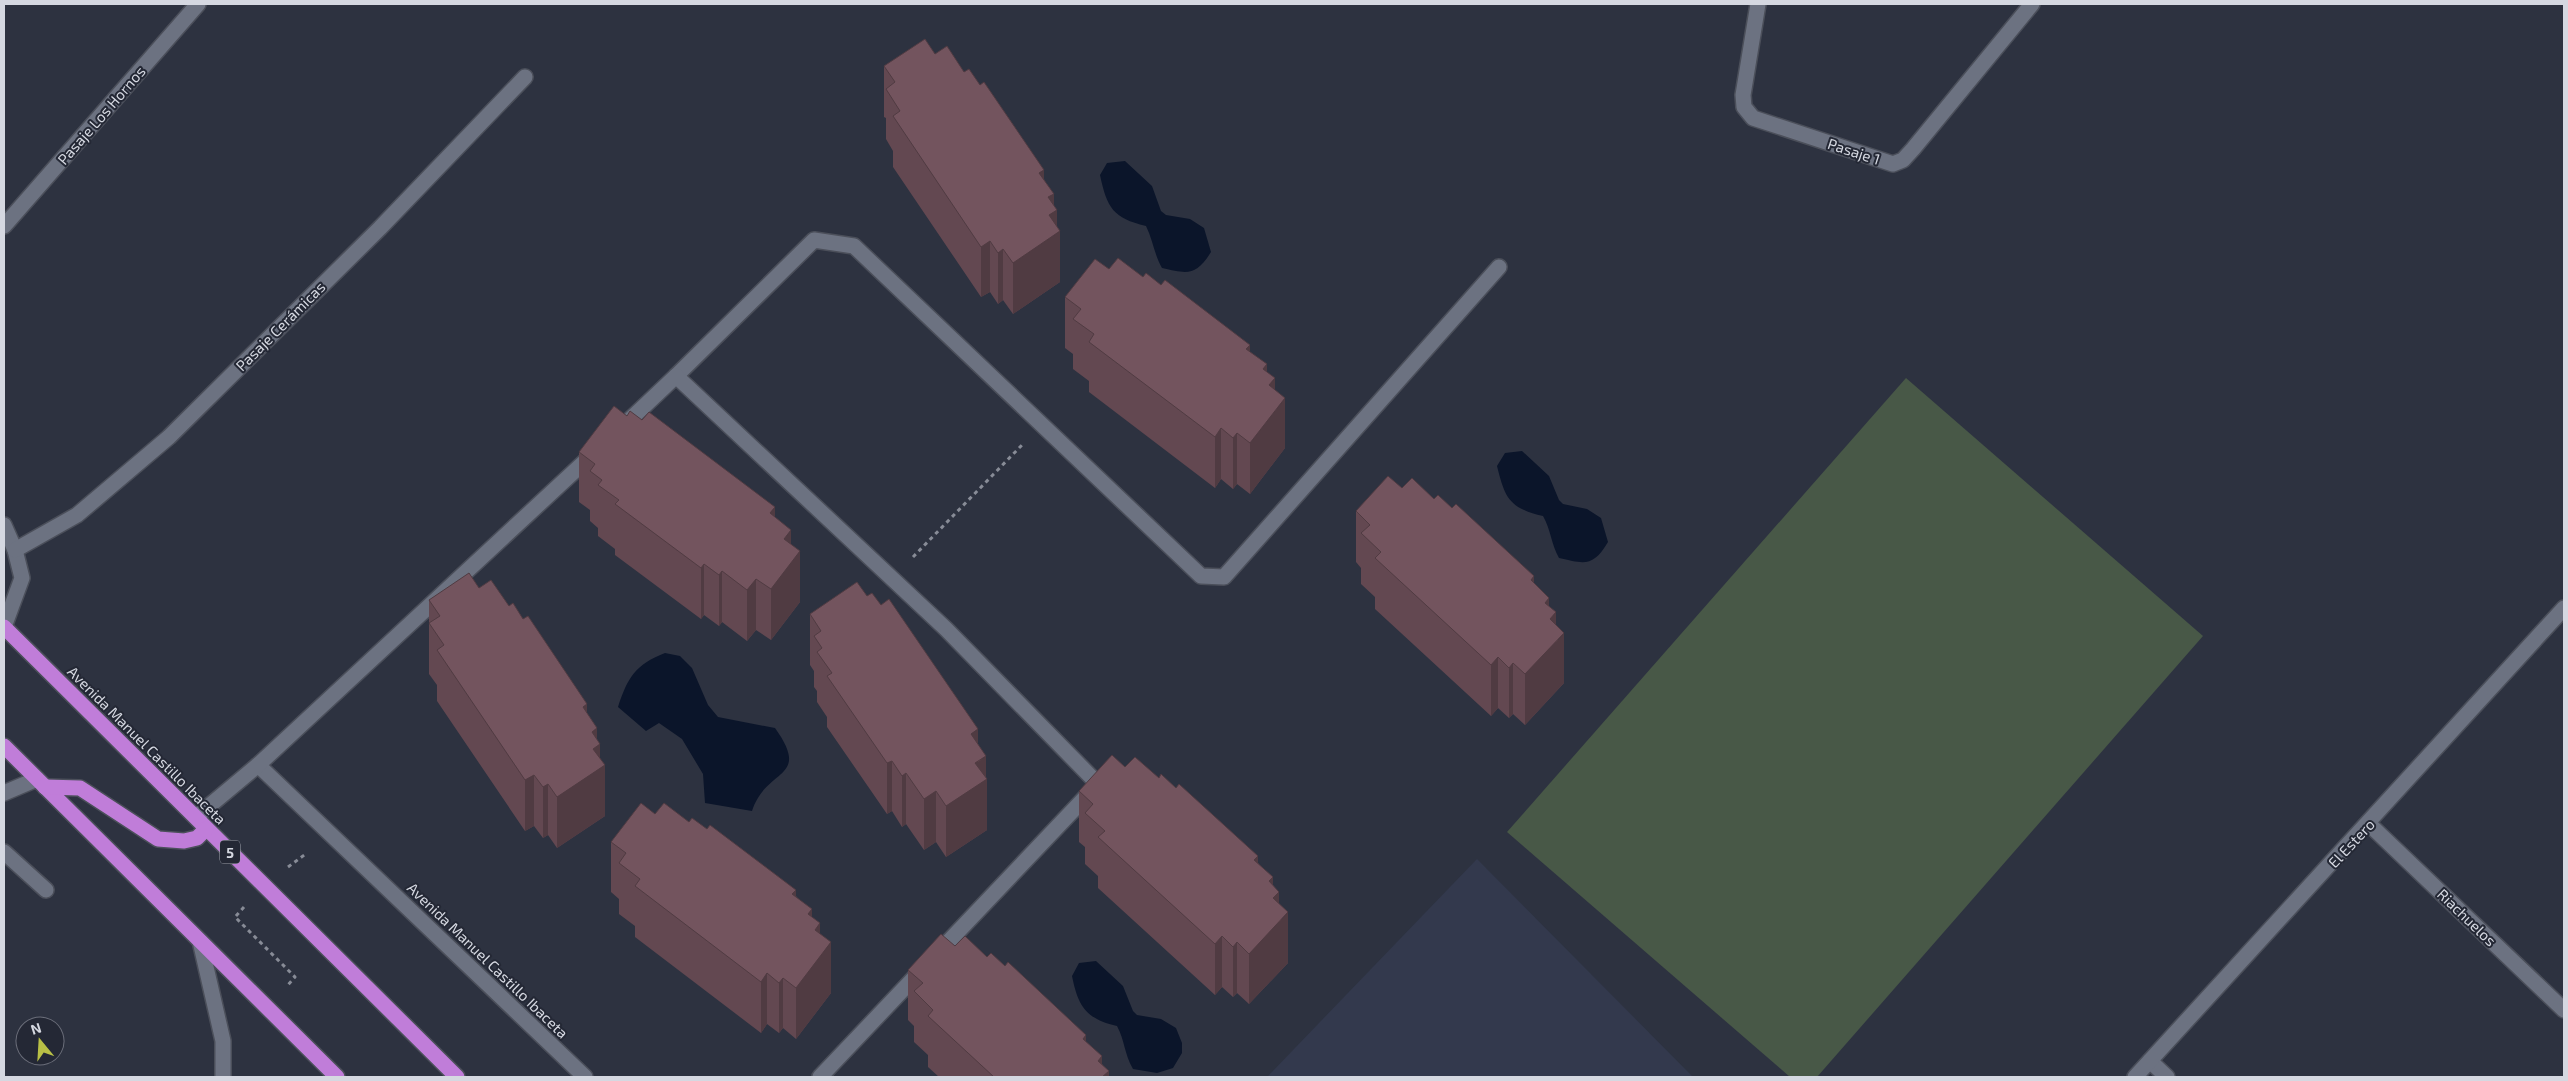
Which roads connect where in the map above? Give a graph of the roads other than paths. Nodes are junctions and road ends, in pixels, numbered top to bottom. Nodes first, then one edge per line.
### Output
1 (198, 4) edge
2 (1758, 4) edge
3 (2032, 4) edge
4 (525, 77) dead end
5 (4, 226) edge
6 (1499, 267) dead end
7 (676, 376) junction
8 (4, 525) edge
9 (15, 550) junction
10 (2564, 608) edge
11 (4, 627) edge
12 (4, 746) edge
13 (258, 765) junction
14 (41, 783) junction
15 (4, 793) edge
16 (201, 823) junction
17 (2369, 824) junction
18 (4, 852) edge
19 (46, 890) dead end
20 (200, 941) junction
21 (2564, 1010) edge
22 (2150, 1061) junction
23 (223, 1077) edge
24 (337, 1077) edge
25 (456, 1077) edge
26 (584, 1077) edge
27 (820, 1077) edge
28 (2135, 1077) edge
29 (2167, 1077) edge

1 - 5 street, Pasaje Los Hornos
2 - 3 street, Pasaje 1
4 - 9 street, Pasaje Cerámicas
6 - 7 street
7 - 13 street
7 - 27 street
8 - 9 street, Avenida Manuel Castillo Ibaceta
9 - 11 street, Avenida Manuel Castillo Ibaceta
10 - 17 street, El Estero
11 - 16 highway, Avenida Manuel Castillo Ibaceta / 5
12 - 14 highway
13 - 16 street
13 - 26 street, Avenida Manuel Castillo Ibaceta
14 - 15 street
14 - 16 highway
14 - 20 highway
16 - 25 highway, Avenida Manuel Castillo Ibaceta / 5
17 - 21 street, Riachuelos
17 - 22 street, El Estero
18 - 19 street
20 - 23 street
20 - 24 highway
22 - 28 street, El Estero
22 - 29 street

